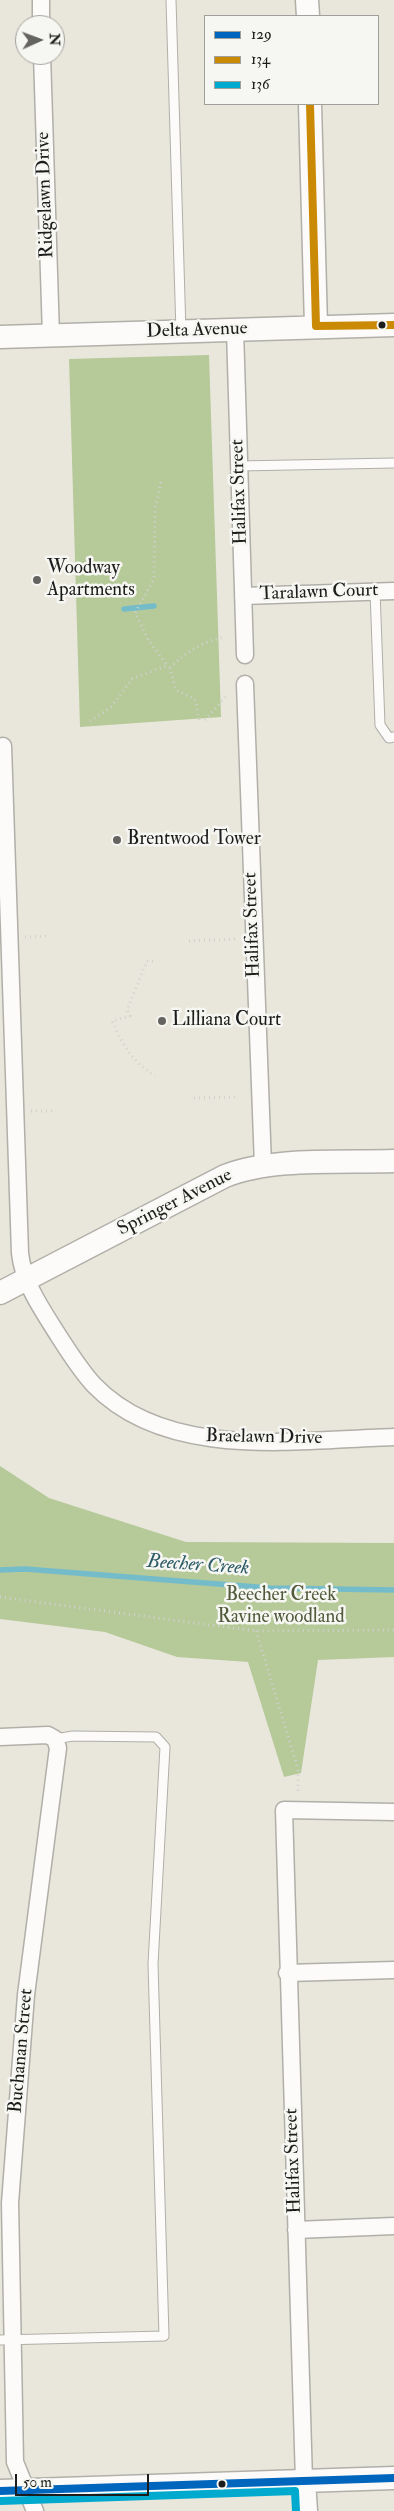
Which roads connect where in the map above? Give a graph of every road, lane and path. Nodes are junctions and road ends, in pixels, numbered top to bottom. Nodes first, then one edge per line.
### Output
1 (41, 0) edge
2 (171, 0) edge
3 (308, 0) edge
4 (41, 15) edge
5 (308, 15) edge
6 (42, 65) edge
7 (310, 105) edge
8 (394, 325) edge
9 (316, 326) junction
10 (235, 330) junction
11 (181, 332) junction
12 (51, 336) junction
13 (0, 337) edge
14 (394, 463) edge
15 (239, 466) junction
16 (161, 482) dead end
17 (375, 591) junction
18 (394, 591) edge
19 (243, 596) junction
20 (225, 637) dead end
21 (245, 654) dead end
22 (175, 664) junction
23 (167, 665) junction
24 (245, 684) dead end
25 (227, 695) dead end
26 (199, 720) dead end
27 (205, 720) dead end
28 (90, 721) dead end
29 (394, 738) edge
30 (3, 746) dead end
31 (48, 936) dead end
32 (24, 938) dead end
33 (236, 939) dead end
34 (189, 940) dead end
35 (153, 961) dead end
36 (4, 975) edge
37 (155, 1076) dead end
38 (236, 1097) dead end
39 (194, 1098) dead end
40 (30, 1111) dead end
41 (52, 1111) dead end
42 (394, 1161) edge
43 (263, 1166) junction
44 (28, 1278) junction
45 (0, 1292) edge
46 (394, 1437) edge
47 (0, 1598) edge
48 (394, 1630) edge
49 (256, 1631) junction
50 (0, 1737) edge
51 (56, 1739) junction
52 (291, 1810) junction
53 (394, 1812) edge
54 (394, 1970) edge
55 (287, 1974) junction
56 (394, 2226) edge
57 (296, 2230) junction
58 (6, 2340) edge
59 (394, 2478) edge
60 (304, 2481) junction
61 (27, 2490) junction
62 (0, 2491) edge
63 (36, 2511) edge
64 (306, 2511) edge

1 - 4 street
2 - 11 lane
3 - 5 street
6 - 12 street, Ridgelawn Drive
7 - 9 street
8 - 9 street, Delta Avenue
9 - 10 street, Delta Avenue
10 - 11 street, Delta Avenue
10 - 15 street, Halifax Street
11 - 12 street, Delta Avenue
12 - 13 street, Delta Avenue
14 - 15 lane
15 - 19 street, Halifax Street
16 - 23 path
17 - 18 street, Taralawn Court
17 - 19 street, Taralawn Court
17 - 29 lane
19 - 21 street, Halifax Street
20 - 22 path
22 - 23 path
22 - 26 path
23 - 28 path
24 - 43 street, Halifax Street
25 - 27 path
30 - 36 street
31 - 32 path
33 - 34 path
35 - 37 path
36 - 44 street
38 - 39 path
40 - 41 path
42 - 43 street, Springer Avenue
43 - 44 street, Springer Avenue
44 - 45 street, Springer Avenue
44 - 46 street, Braelawn Drive
47 - 49 path
48 - 49 path
49 - 52 path
50 - 51 street
51 - 58 street, Buchanan Street
51 - 58 lane
52 - 53 street
52 - 55 street, Halifax Street
54 - 55 street
55 - 57 street, Halifax Street
56 - 57 street
57 - 60 street, Halifax Street
58 - 61 street, Buchanan Street
59 - 60 street
60 - 61 street
60 - 64 street, Halifax Street
61 - 62 street
61 - 63 street, Buchanan Street

